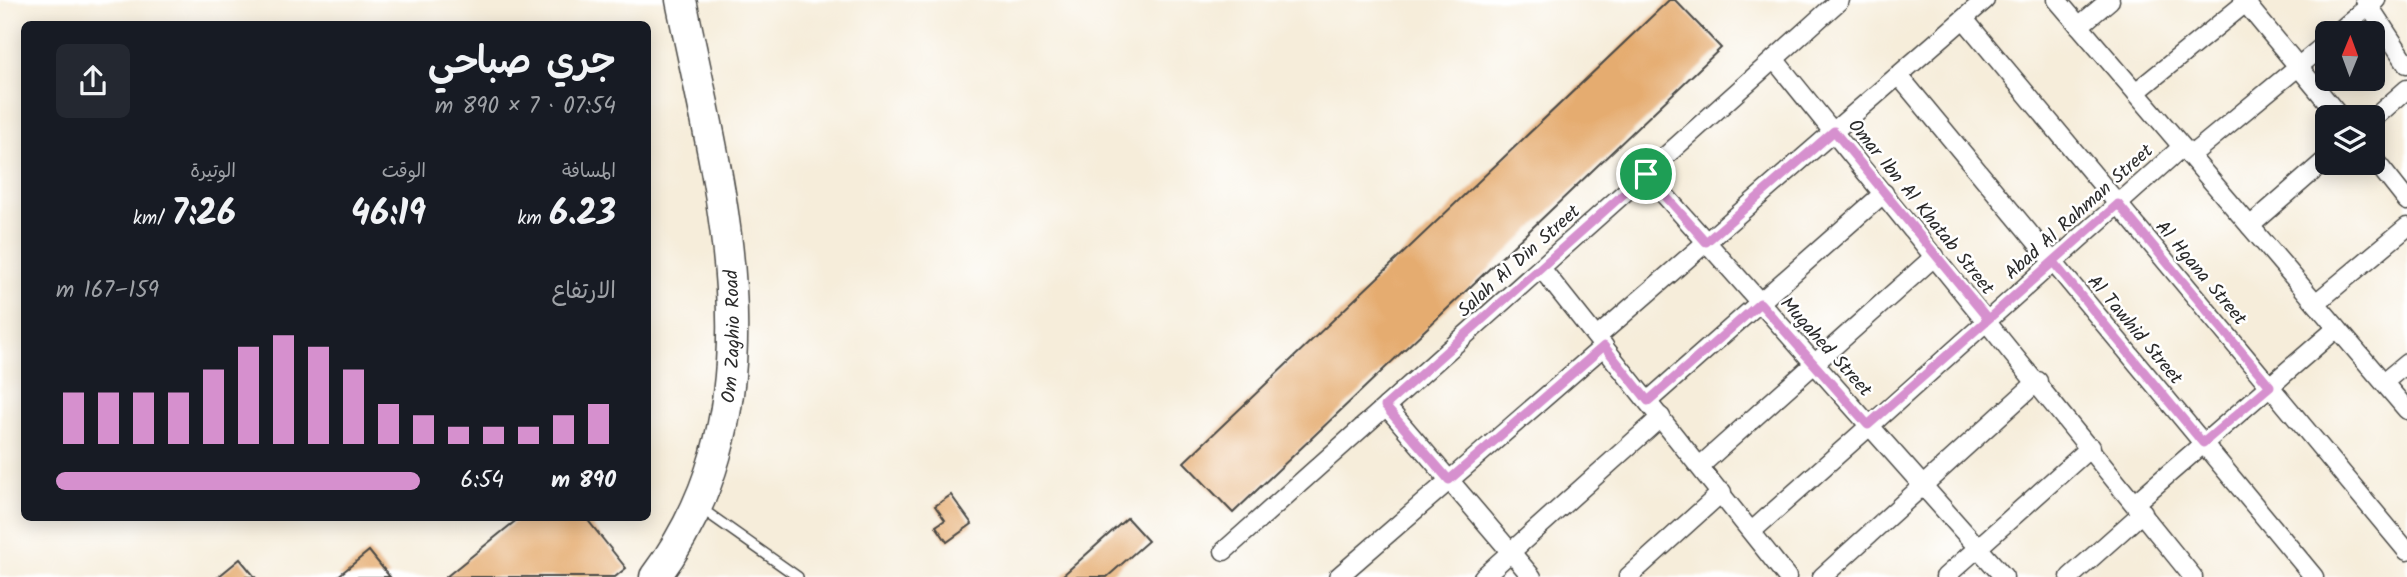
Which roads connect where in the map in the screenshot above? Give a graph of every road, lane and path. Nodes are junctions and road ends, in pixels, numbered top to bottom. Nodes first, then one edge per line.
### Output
1 (681, 0) edge
2 (1840, 0) edge
3 (1984, 0) edge
4 (2057, 0) edge
5 (2110, 0) edge
6 (2246, 1) edge
7 (2370, 2) edge
8 (1964, 19) junction
9 (2350, 21) edge
10 (2079, 26) junction
11 (2315, 52) edge
12 (1774, 59) junction
13 (2407, 64) edge
14 (2299, 66) junction
15 (1899, 76) junction
16 (2407, 89) edge
17 (2136, 92) junction
18 (2330, 105) edge
19 (2385, 108) edge
20 (1834, 131) junction
21 (2186, 151) junction
22 (2315, 169) edge
23 (2385, 173) edge
24 (1646, 174) junction
25 (1884, 193) junction
26 (2407, 201) edge
27 (2118, 204) junction
28 (2250, 226) junction
29 (2407, 228) edge
30 (1706, 242) junction
31 (1935, 256) junction
32 (2053, 262) junction
33 (1541, 268) junction
34 (1760, 303) junction
35 (2316, 303) junction
36 (1988, 319) junction
37 (2337, 328) junction
38 (1600, 341) junction
39 (2407, 363) edge
40 (1814, 364) junction
41 (2038, 381) junction
42 (2384, 382) junction
43 (2270, 386) junction
44 (1648, 401) junction
45 (1385, 406) junction
46 (2407, 410) edge
47 (1661, 417) junction
48 (1868, 425) junction
49 (2203, 443) junction
50 (2091, 447) junction
51 (1700, 466) junction
52 (1449, 480) junction
53 (1923, 485) junction
54 (1721, 492) junction
55 (698, 506) junction
56 (2139, 507) junction
57 (1752, 531) junction
58 (1978, 548) junction
59 (1224, 551) dead end
60 (2407, 551) edge
61 (1511, 552) junction
62 (1784, 576) edge
63 (655, 577) edge
64 (798, 577) edge
65 (1338, 577) edge
66 (1483, 577) edge
67 (1532, 577) edge
68 (1628, 577) edge
69 (1822, 577) edge
70 (1945, 577) edge
71 (2004, 577) edge
72 (2070, 577) edge
73 (2193, 577) edge
74 (2314, 577) edge

1 - 55 main road, Om Zaghio Road
2 - 12 street, Salah Al Din Street
3 - 8 street
4 - 10 street
5 - 10 street
6 - 14 street
6 - 17 street
7 - 9 street
7 - 13 street
8 - 15 street
8 - 27 street, Al Hgana Street
10 - 17 street
11 - 14 street, Abad Al Rahman Street
12 - 20 street, Omar Ibn Al Khatab Street
12 - 24 street, Salah Al Din Street
14 - 18 street
14 - 21 street, Abad Al Rahman Street
15 - 20 street
15 - 32 street, Al Tawhid Street
16 - 19 street
17 - 21 street
20 - 25 street, Omar Ibn Al Khatab Street
20 - 30 street
21 - 27 street, Abad Al Rahman Street
21 - 28 street
22 - 28 street
23 - 26 street
24 - 30 street, Mugahed Street
24 - 33 street, Salah Al Din Street
25 - 31 street, Omar Ibn Al Khatab Street
25 - 34 street
27 - 32 street, Abad Al Rahman Street
27 - 43 street, Al Hgana Street
28 - 35 street
29 - 35 street
30 - 34 street, Mugahed Street
30 - 38 street
31 - 36 street, Omar Ibn Al Khatab Street
31 - 40 street
32 - 36 street, Abad Al Rahman Street
32 - 49 street, Al Tawhid Street
33 - 38 street
33 - 45 street, Salah Al Din Street
34 - 40 street, Mugahed Street
34 - 44 street
35 - 37 street
36 - 41 street, Omar Ibn Al Khatab Street
36 - 48 street, Abad Al Rahman Street
37 - 42 street
37 - 43 street
38 - 44 street
38 - 52 street
39 - 42 street
40 - 48 street, Mugahed Street
40 - 51 street
41 - 50 street, Omar Ibn Al Khatab Street
41 - 53 street
42 - 46 street
43 - 49 street
43 - 60 street, Al Hgana Street
44 - 47 street
45 - 52 street
45 - 59 street, Salah Al Din Street
47 - 51 street
47 - 61 street
48 - 53 street, Mugahed Street
48 - 57 street, Abad Al Rahman Street
49 - 56 street
49 - 74 street, Al Tawhid Street
50 - 56 street, Omar Ibn Al Khatab Street
50 - 58 street
51 - 54 street
52 - 61 street
52 - 65 street
53 - 58 street, Mugahed Street
53 - 69 street
54 - 57 street
54 - 68 street
55 - 63 main road, Om Zaghio Road
55 - 64 lane
56 - 72 street
56 - 73 street, Omar Ibn Al Khatab Street
57 - 62 street
58 - 70 street
58 - 71 street, Mugahed Street
61 - 66 street
61 - 67 street

